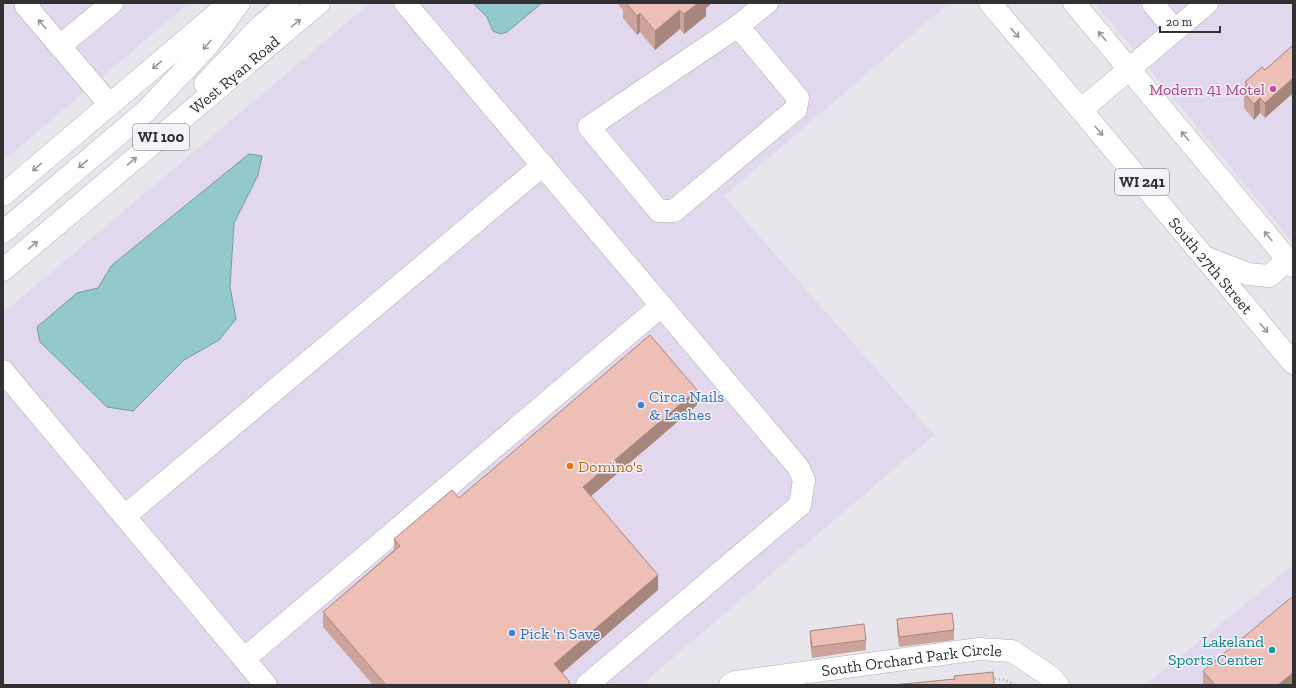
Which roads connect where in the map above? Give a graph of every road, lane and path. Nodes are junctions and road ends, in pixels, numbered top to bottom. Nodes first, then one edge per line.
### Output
1 (29, 3) edge
2 (112, 3) edge
3 (230, 3) edge
4 (239, 3) edge
5 (288, 3) edge
6 (319, 3) edge
7 (405, 3) edge
8 (767, 3) edge
9 (990, 3) edge
10 (1074, 3) edge
11 (1154, 3) edge
12 (1208, 3) edge
13 (738, 26) junction
14 (1175, 30) junction
15 (60, 46) junction
16 (1130, 69) junction
17 (110, 105) junction
18 (1081, 110) junction
19 (165, 133) junction
20 (543, 166) junction
21 (3, 196) edge
22 (3, 232) edge
23 (1206, 258) junction
24 (1291, 263) edge
25 (3, 270) edge
26 (661, 306) junction
27 (1293, 363) edge
28 (3, 371) edge
29 (125, 516) junction
30 (244, 658) junction
31 (986, 678) edge
32 (266, 685) edge
33 (587, 685) edge
34 (730, 685) edge
35 (1015, 685) edge
36 (1058, 685) edge

15 -> 1 main road
2 - 15 main road
3 -> 17 main road
4 -> 22 main road
5 - 19 main road
19 -> 6 main road, West Ryan Road / WI 100
7 - 20 main road
8 - 13 main road
9 -> 18 main road, South 27th Street / WI 241
16 -> 10 main road
11 - 14 main road
12 - 14 main road
13 - 13 main road
14 - 16 main road
15 - 17 main road
16 - 18 main road
24 -> 16 main road
17 -> 21 main road
18 -> 23 main road, South 27th Street / WI 241
25 -> 19 main road, West Ryan Road / WI 100
20 - 26 main road
20 - 29 main road
23 - 24 main road
23 -> 27 main road, South 27th Street / WI 241
26 - 30 main road
26 - 33 main road
28 - 29 main road
29 - 30 main road
30 - 32 main road
31 - 35 path
34 - 36 main road, South Orchard Park Circle

